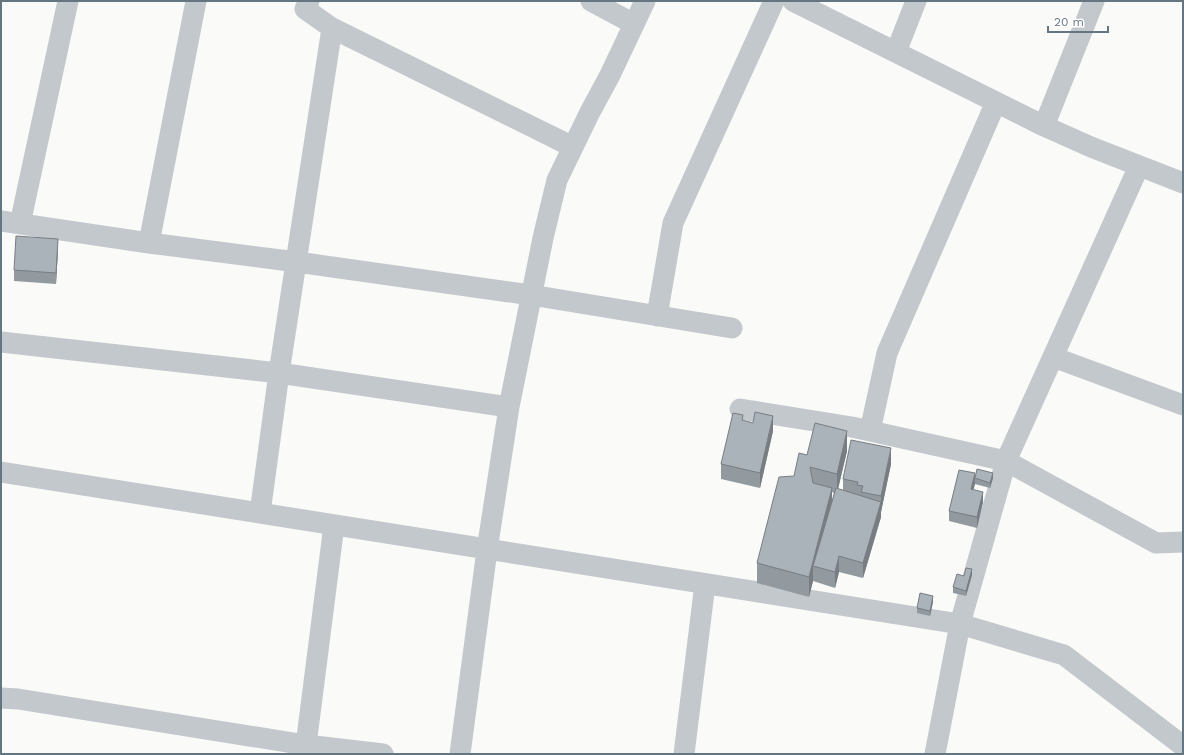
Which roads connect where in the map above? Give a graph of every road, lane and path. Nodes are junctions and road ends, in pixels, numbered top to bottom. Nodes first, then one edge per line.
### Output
1 (68, 1) edge
2 (196, 1) edge
3 (309, 1) edge
4 (591, 1) edge
5 (645, 1) edge
6 (774, 1) edge
7 (793, 1) edge
8 (916, 1) edge
9 (1094, 1) edge
10 (634, 24) junction
11 (332, 28) junction
12 (896, 52) junction
13 (996, 102) junction
14 (1044, 126) junction
15 (573, 147) junction
16 (1139, 166) junction
17 (1183, 183) edge
18 (10, 222) edge
19 (149, 243) junction
20 (297, 262) junction
21 (531, 295) junction
22 (657, 316) junction
23 (732, 328) dead end
24 (1, 342) edge
25 (1053, 357) junction
26 (279, 373) junction
27 (1183, 404) edge
28 (509, 407) junction
29 (740, 410) dead end
30 (870, 431) junction
31 (1006, 461) junction
32 (1, 472) edge
33 (260, 513) junction
34 (334, 525) junction
35 (1183, 542) edge
36 (487, 550) junction
37 (705, 584) junction
38 (960, 624) junction
39 (1, 698) edge
40 (306, 745) junction
41 (1183, 746) edge
42 (383, 754) edge
43 (460, 754) edge
44 (684, 754) edge
45 (935, 754) edge

1 - 18 street
2 - 19 street
3 - 11 street
4 - 10 street
5 - 10 street
6 - 22 street
7 - 12 street
8 - 12 street
9 - 14 street
10 - 15 street
11 - 15 street
11 - 20 street
12 - 13 street
13 - 14 street
13 - 30 street
14 - 16 street
15 - 21 street
16 - 17 street
16 - 25 street
18 - 19 street
19 - 20 street
20 - 21 street
20 - 26 street
21 - 22 street
21 - 28 street
22 - 23 street
24 - 26 street
25 - 27 street
25 - 31 street
26 - 28 street
26 - 33 street
28 - 36 street
29 - 30 street
30 - 31 street
31 - 35 street
31 - 38 street
32 - 33 street
33 - 34 street
34 - 36 street
34 - 40 street
36 - 37 street
36 - 43 street
37 - 38 street
37 - 44 street
38 - 41 street
38 - 45 street
39 - 40 street
40 - 42 street

